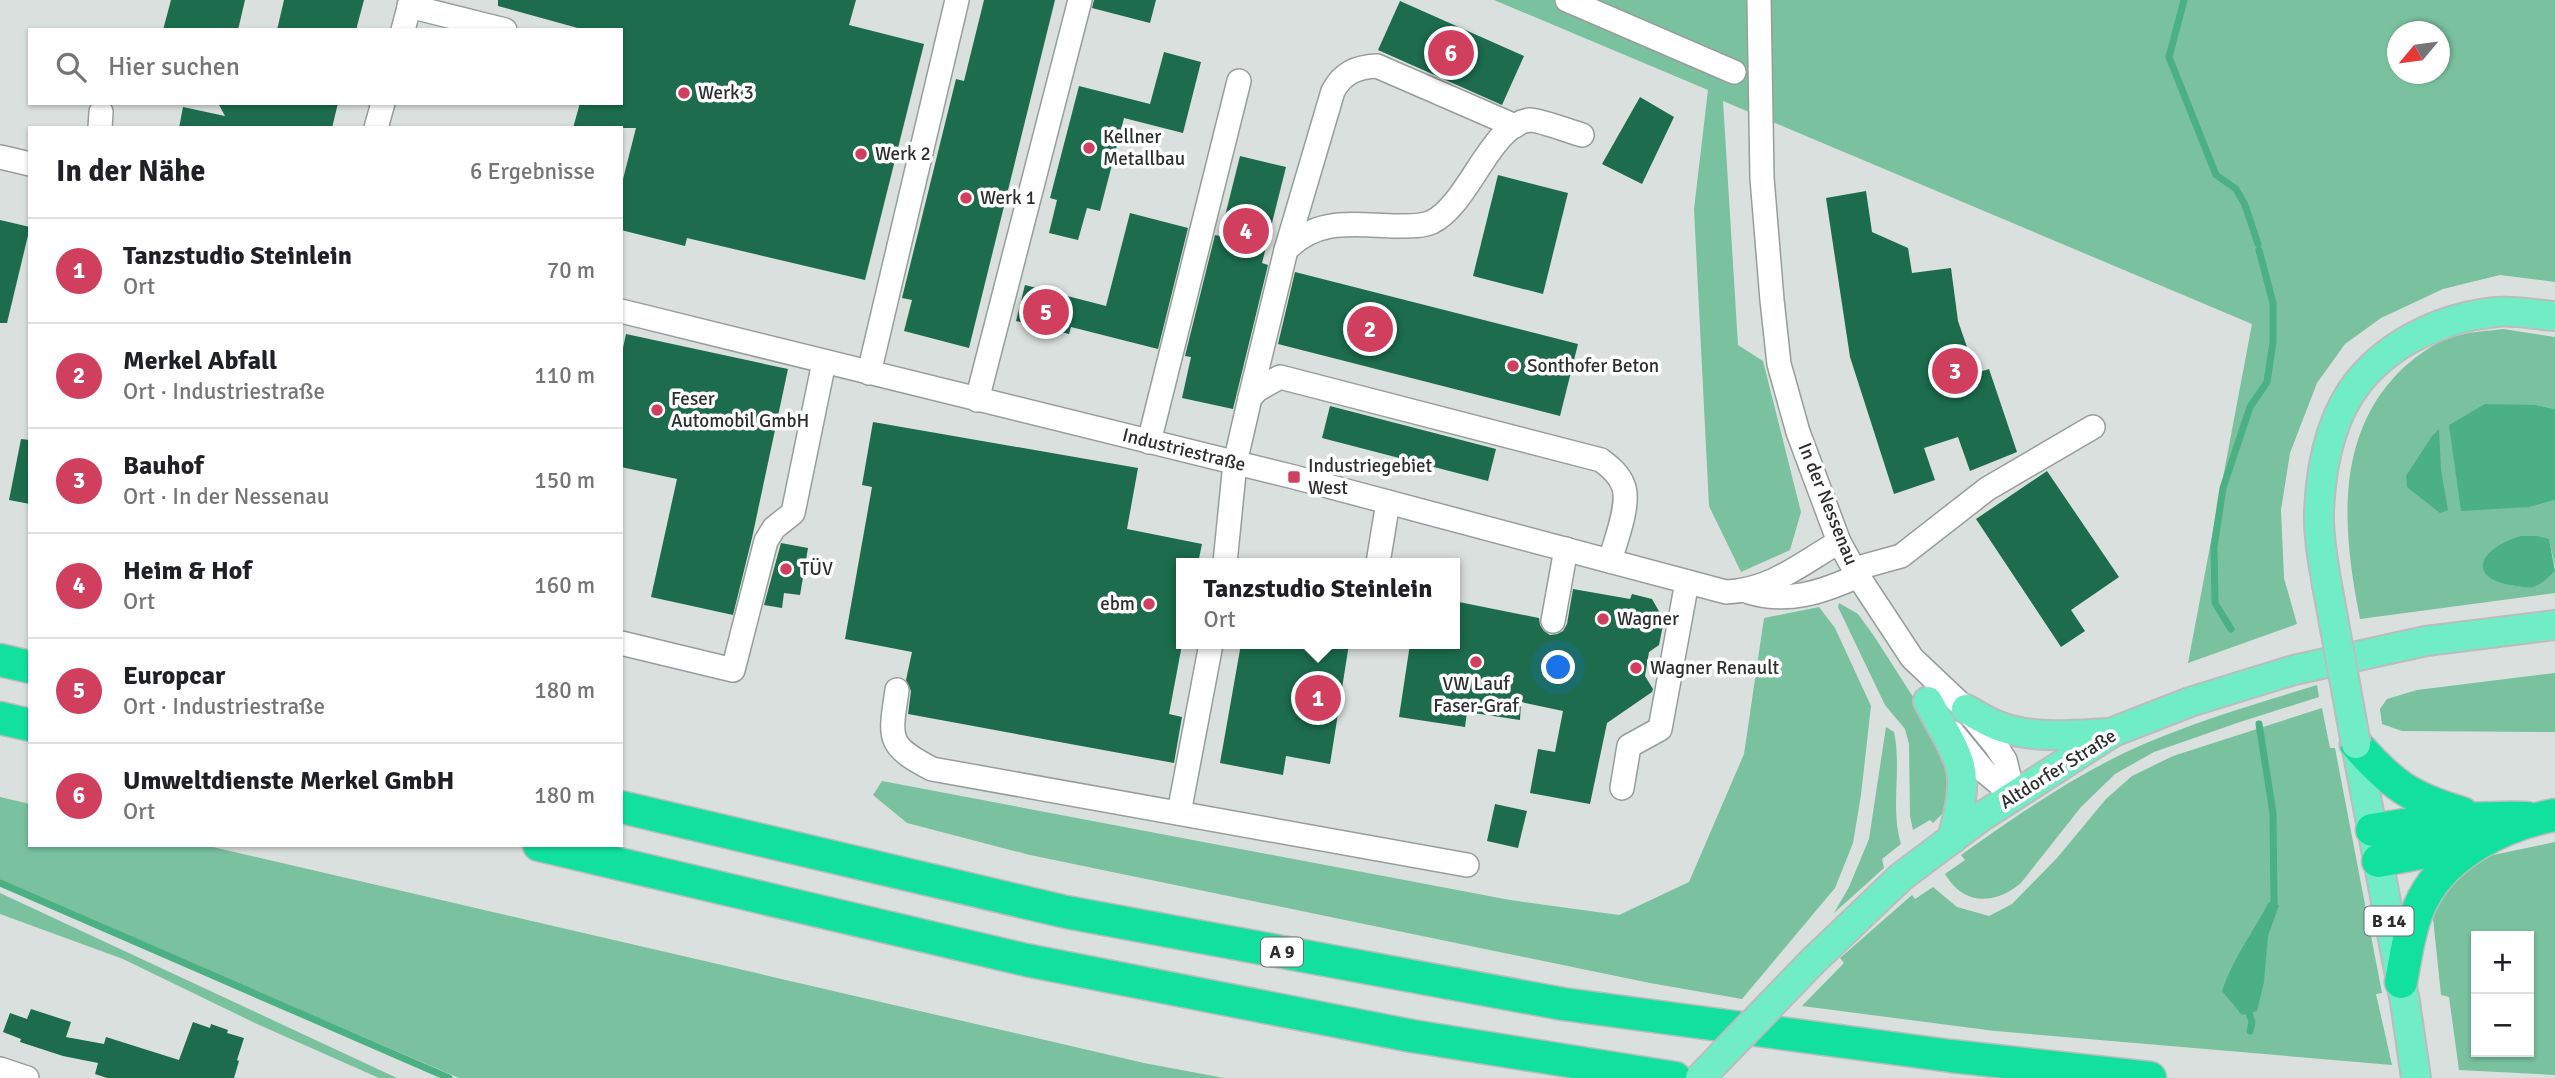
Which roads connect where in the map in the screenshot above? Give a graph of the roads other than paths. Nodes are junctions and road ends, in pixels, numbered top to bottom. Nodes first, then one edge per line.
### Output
1 (957, 0) edge
2 (1080, 0) edge
3 (1567, 0) edge
4 (1759, 0) edge
5 (410, 3) edge
6 (404, 28) edge
7 (498, 28) edge
8 (1734, 72) dead end
9 (1239, 81) dead end
10 (382, 105) edge
11 (377, 126) edge
12 (1515, 126) junction
13 (1581, 135) dead end
14 (0, 157) edge
15 (28, 164) edge
16 (1286, 250) junction
17 (623, 312) edge
18 (2555, 316) edge
19 (824, 362) junction
20 (869, 373) junction
21 (1250, 398) junction
22 (977, 400) junction
23 (2093, 427) dead end
24 (1149, 442) junction
25 (1235, 463) junction
26 (1388, 502) junction
27 (1839, 542) junction
28 (1566, 550) junction
29 (1226, 558) edge
30 (1379, 558) edge
31 (1611, 561) junction
32 (1856, 572) junction
33 (1687, 582) junction
34 (1746, 591) junction
35 (1553, 621) dead end
36 (2553, 625) edge
37 (623, 643) edge
38 (1210, 649) edge
39 (1912, 658) junction
40 (0, 660) edge
41 (28, 667) edge
42 (897, 690) dead end
43 (1928, 701) junction
44 (1966, 709) junction
45 (0, 718) edge
46 (28, 725) edge
47 (2113, 732) junction
48 (2356, 744) junction
49 (1622, 788) dead end
50 (2014, 796) junction
51 (623, 807) edge
52 (1179, 813) junction
53 (2547, 817) edge
54 (2372, 830) junction
55 (2478, 830) junction
56 (1951, 839) junction
57 (547, 847) edge
58 (2378, 861) junction
59 (1467, 865) dead end
60 (2403, 992) junction
61 (0, 1069) edge
62 (1659, 1077) edge
63 (27, 1078) edge
64 (1700, 1078) edge
65 (2150, 1078) edge
66 (2416, 1078) edge

1 - 20 street
2 - 22 street
3 - 8 street
4 - 27 street, In der Nessenau
5 - 6 street
5 - 7 street
9 - 24 street
10 - 11 street
12 - 13 street
12 - 16 street
12 - 16 street
14 - 15 street
16 - 21 street
17 - 19 street, Industriestraße
18 - 48 main road, bridge
19 - 20 street, Industriestraße
19 - 37 street
20 - 22 street, Industriestraße
21 - 25 street
21 - 31 street
22 - 24 street, Industriestraße
23 - 32 street, Industriestraße
24 - 25 street, Industriestraße
25 - 26 street, Industriestraße
25 - 29 street
26 - 28 street, Industriestraße
26 - 30 street
27 - 32 street, In der Nessenau
27 - 34 street, Industriestraße
28 - 31 street, Industriestraße
28 - 35 street
31 - 33 street, Industriestraße
32 - 34 street, Industriestraße
32 - 39 street, In der Nessenau
33 - 34 street, Industriestraße
33 - 49 street
36 - 47 main road, Altdorfer Straße
38 - 52 street
39 - 43 street, In der Nessenau
39 - 44 street, In der Nessenau
40 - 41 highway
42 - 52 street
43 - 50 street, In der Nessenau
43 - 56 main road
44 - 47 main road
44 - 50 street, In der Nessenau
45 - 46 highway
47 - 50 main road, Altdorfer Straße
48 - 54 main road
48 - 55 highway
50 - 56 main road, Altdorfer Straße
51 - 65 highway, A 9
52 - 59 street
53 - 55 highway
54 - 55 highway
54 - 58 main road, B 14
55 - 58 highway
55 - 60 highway
56 - 64 main road, Altdorfer Straße, bridge
57 - 62 highway
58 - 60 main road, B 14
60 - 66 main road, B 14
61 - 63 street

